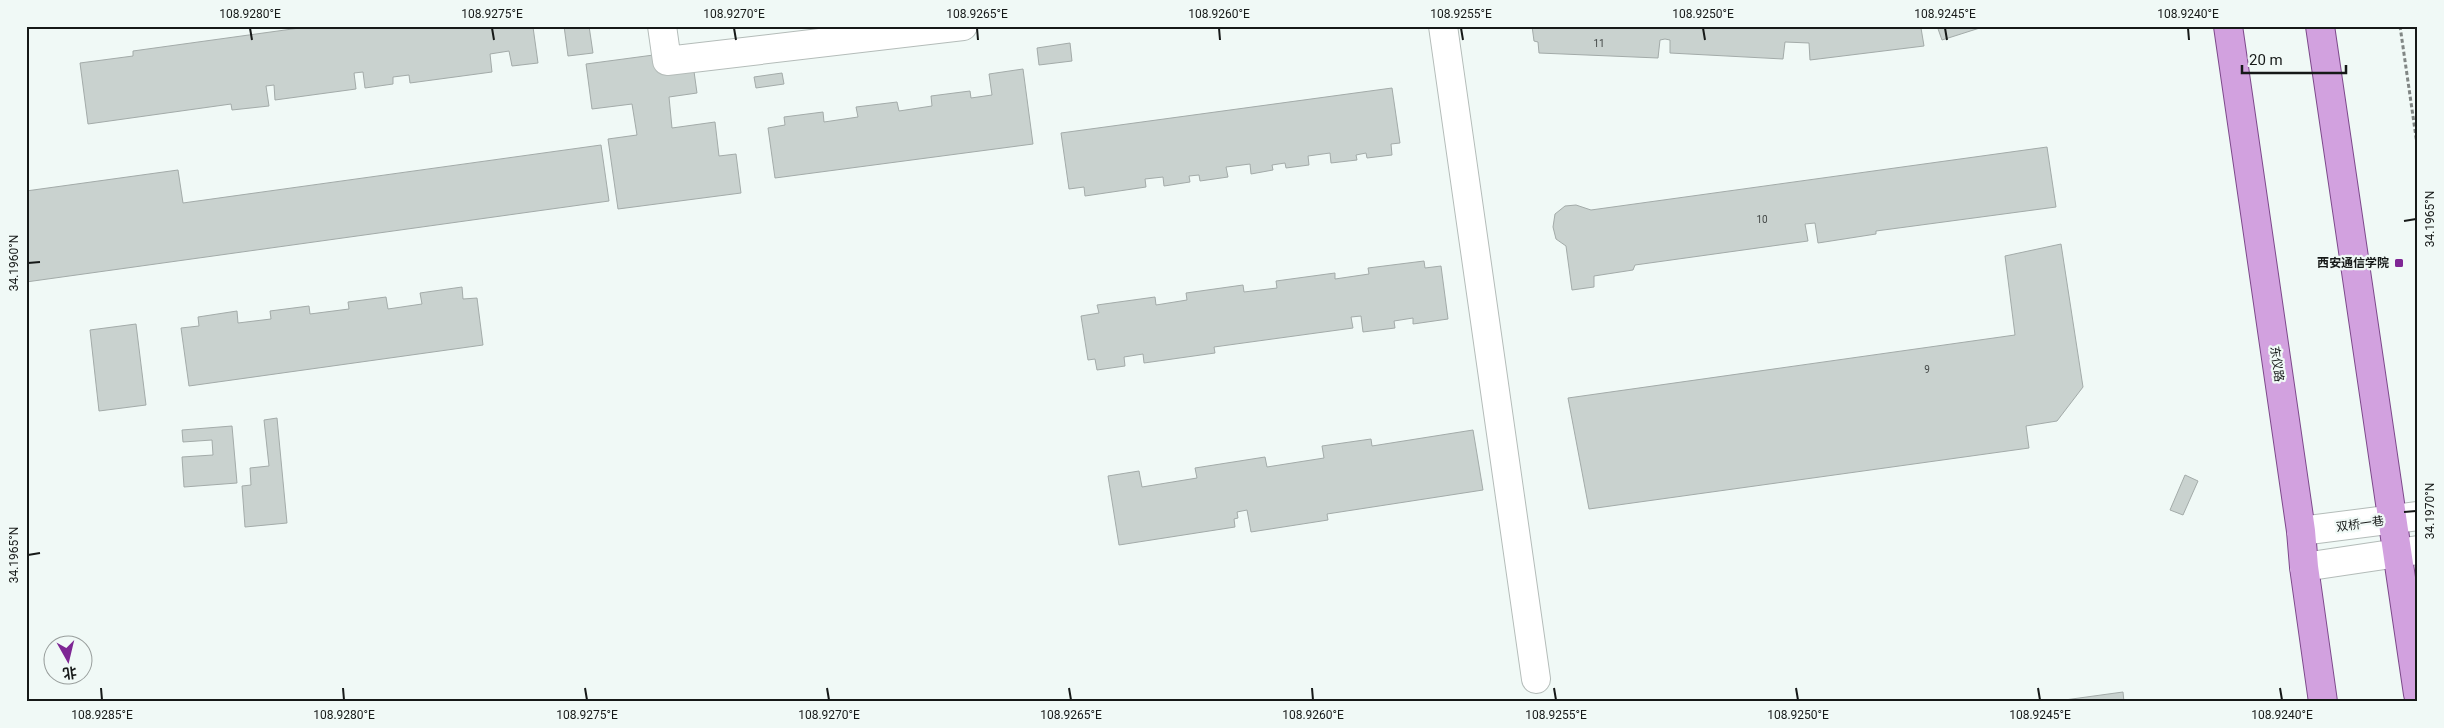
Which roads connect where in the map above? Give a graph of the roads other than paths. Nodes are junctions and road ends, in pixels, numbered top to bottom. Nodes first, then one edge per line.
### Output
1 (662, 26) edge
2 (962, 26) edge
3 (1442, 26) edge
4 (2228, 26) edge
5 (2320, 26) edge
6 (2405, 517) edge
7 (2302, 531) junction
8 (2408, 551) edge
9 (2304, 567) junction
10 (1536, 678) dead end
11 (2418, 694) edge
12 (2324, 702) edge

1 - 2 street
3 - 10 street
4 - 7 main road, 东仪路
5 - 6 main road
6 - 7 street, 双桥一巷
6 - 8 main road
7 - 9 main road, 东仪路
8 - 9 street
8 - 11 main road
9 - 12 main road, 东仪路

